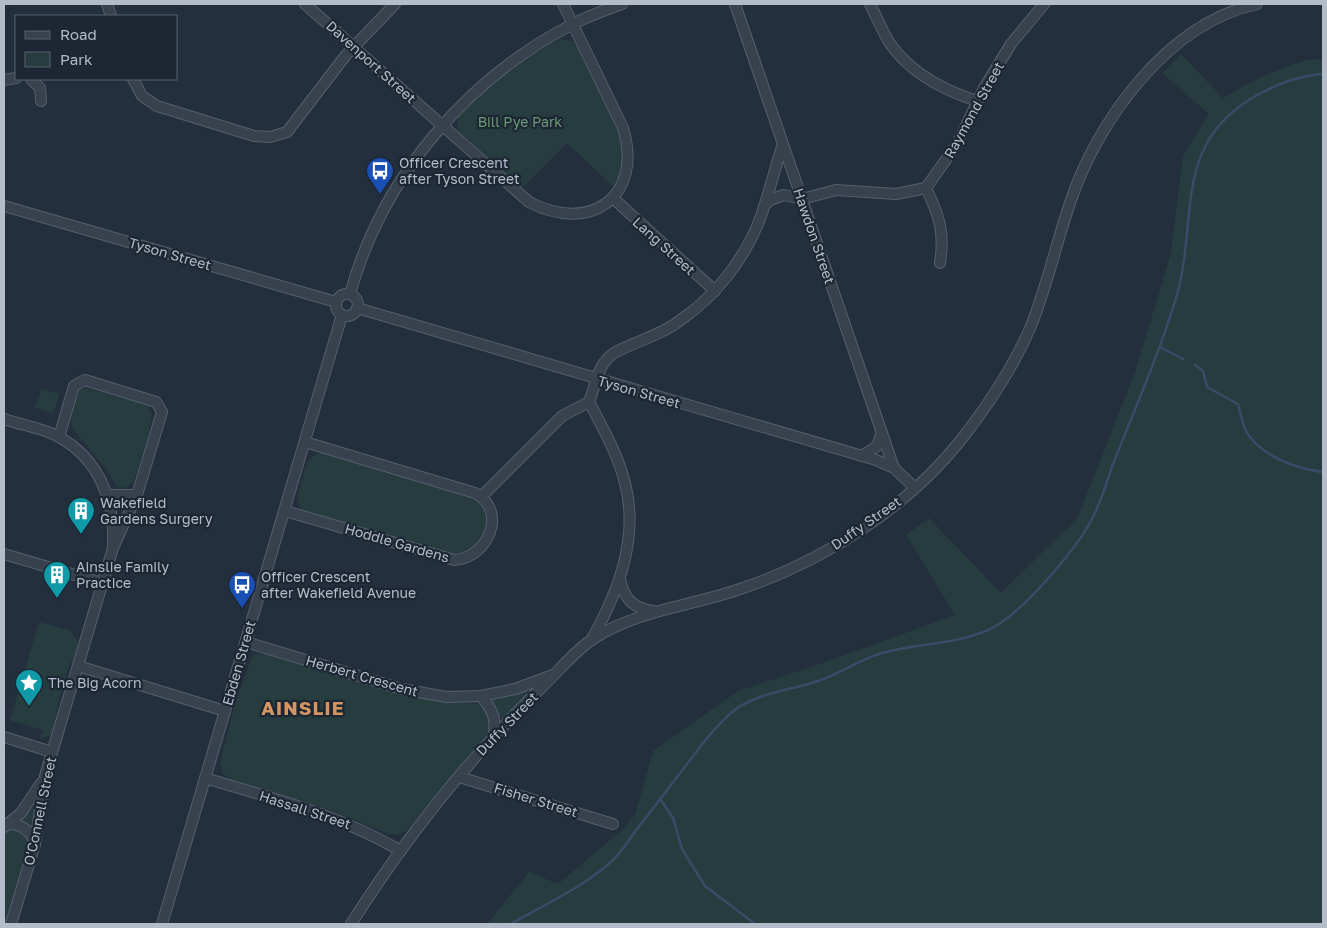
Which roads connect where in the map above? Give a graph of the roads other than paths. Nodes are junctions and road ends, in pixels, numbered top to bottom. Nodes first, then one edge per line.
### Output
1 (305, 4) edge
2 (395, 4) edge
3 (562, 4) edge
4 (622, 4) edge
5 (735, 4) edge
6 (870, 4) edge
7 (1044, 4) edge
8 (1257, 4) edge
9 (572, 24) junction
10 (353, 47) junction
11 (32, 80) edge
12 (134, 80) edge
13 (41, 101) dead end
14 (977, 101) junction
15 (439, 123) junction
16 (783, 144) junction
17 (926, 188) junction
18 (802, 199) junction
19 (614, 200) junction
20 (4, 206) edge
21 (763, 207) junction
22 (940, 263) dead end
23 (715, 291) junction
24 (350, 294) junction
25 (336, 302) junction
26 (357, 308) junction
27 (342, 315) junction
28 (597, 380) junction
29 (589, 402) junction
30 (4, 420) edge
31 (882, 433) junction
32 (59, 437) junction
33 (305, 442) junction
34 (862, 456) junction
35 (894, 468) junction
36 (914, 487) junction
37 (108, 494) junction
38 (137, 495) junction
39 (482, 496) junction
40 (285, 511) junction
41 (113, 548) junction
42 (4, 554) edge
43 (620, 579) junction
44 (102, 583) junction
45 (653, 611) junction
46 (593, 638) junction
47 (246, 642) junction
48 (78, 666) junction
49 (556, 673) junction
50 (481, 696) junction
51 (225, 711) junction
52 (494, 734) junction
53 (4, 737) edge
54 (52, 752) junction
55 (45, 776) junction
56 (459, 777) junction
57 (205, 778) junction
58 (613, 824) dead end
59 (6, 825) edge
60 (34, 844) junction
61 (401, 851) junction
62 (11, 924) edge
63 (162, 924) edge
64 (351, 924) edge

1 - 10 street, Davenport Street
2 - 10 street
3 - 9 street
4 - 9 street
5 - 16 street, Hawdon Street
6 - 14 street
7 - 14 street, Raymond Street
8 - 36 street, Duffy Street
9 - 15 street
9 - 19 street
10 - 12 street
10 - 15 street, Davenport Street
11 - 13 street
14 - 17 street, Raymond Street
15 - 19 street, Davenport Street
15 - 24 street
16 - 18 street, Hawdon Street
16 - 21 street
17 - 18 street
17 - 22 street
18 - 21 street
18 - 31 street, Hawdon Street
19 - 23 street, Lang Street
20 - 25 street, Tyson Street
21 - 23 street
23 - 28 street
24 - 25 street
24 - 26 street
25 - 27 street
26 - 27 street
26 - 28 street, Tyson Street
27 - 33 street, Ebden Street
28 - 29 street
28 - 34 street, Tyson Street
29 - 39 street
29 - 43 street
30 - 32 street
31 - 34 street
31 - 35 street, Hawdon Street
32 - 37 street
32 - 38 street, O'Connell Street
33 - 39 street
33 - 40 street, Ebden Street
34 - 35 street, Tyson Street
35 - 36 street, Tyson Street
36 - 45 street, Duffy Street
37 - 38 street
37 - 41 street
38 - 41 street, O'Connell Street
39 - 40 street, Hoddle Gardens
40 - 47 street, Ebden Street
41 - 44 street, O'Connell Street
42 - 44 street
43 - 45 street
43 - 46 street
44 - 48 street, O'Connell Street
45 - 46 street, Duffy Street
46 - 49 street, Duffy Street
47 - 50 street, Herbert Crescent
47 - 51 street, Ebden Street
48 - 51 street
48 - 54 street, O'Connell Street
49 - 50 street, Herbert Crescent
49 - 52 street, Duffy Street
50 - 52 street
51 - 57 street, Ebden Street
52 - 56 street, Duffy Street
53 - 54 street
54 - 55 street, O'Connell Street
55 - 59 street
55 - 60 street, O'Connell Street
56 - 58 street, Fisher Street
56 - 61 street, Duffy Street
57 - 61 street, Hassall Street
57 - 63 street, Ebden Street
59 - 60 street
60 - 62 street, O'Connell Street
61 - 64 street, Duffy Street

